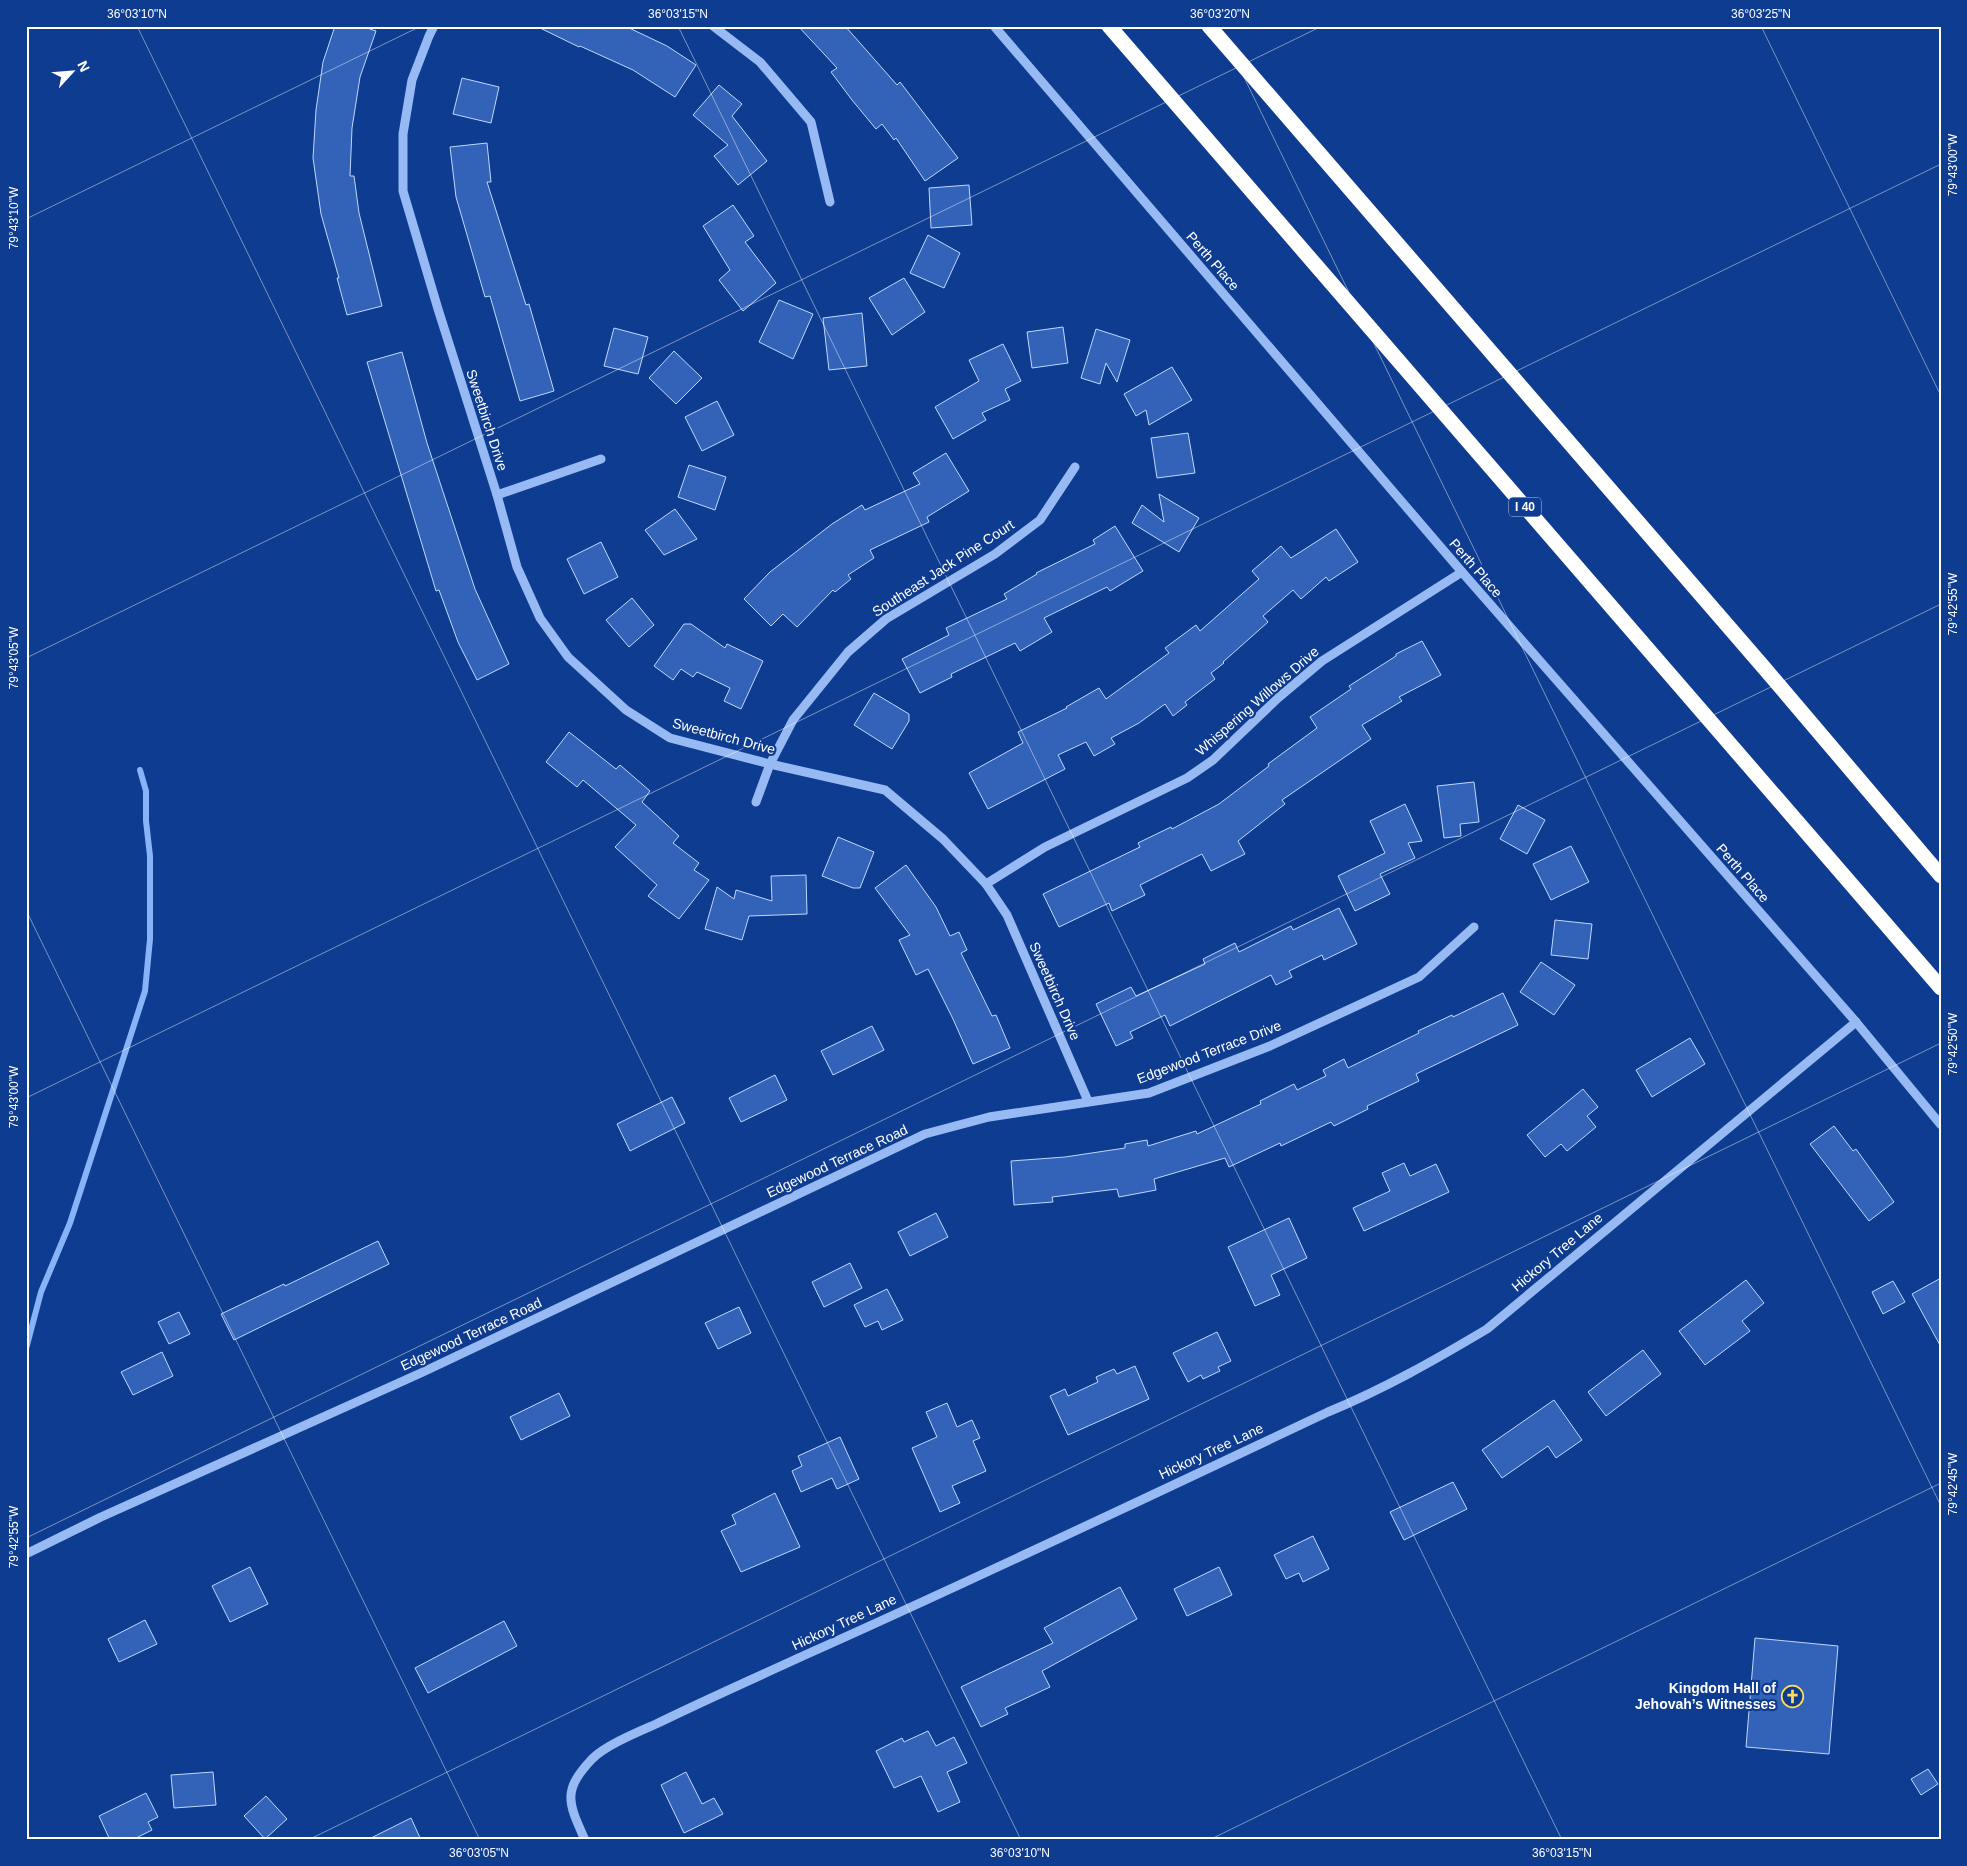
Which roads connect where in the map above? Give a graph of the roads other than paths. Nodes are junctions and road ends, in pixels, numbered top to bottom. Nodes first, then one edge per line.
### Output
1 (434, 26) edge
2 (713, 26) edge
3 (994, 26) edge
4 (1109, 26) edge
5 (1209, 26) edge
6 (830, 202) dead end
7 (601, 459) dead end
8 (1075, 467) dead end
9 (497, 495) junction
10 (1462, 572) junction
11 (770, 764) junction
12 (756, 802) dead end
13 (1941, 876) edge
14 (986, 884) junction
15 (1474, 926) dead end
16 (1941, 988) edge
17 (1856, 1022) junction
18 (1088, 1101) junction
19 (1941, 1125) edge
20 (924, 1134) joint
21 (26, 1554) edge
22 (585, 1840) edge

1 - 9 street, Sweetbirch Drive
2 - 6 street
3 - 10 street, Perth Place
4 - 16 highway, I 40
5 - 13 highway
7 - 9 street
8 - 11 street, Southeast Jack Pine Court
9 - 11 street, Sweetbirch Drive
10 - 14 street, Whispering Willows Drive
10 - 17 street, Perth Place
11 - 12 street, Southeast Jack Pine Court
11 - 14 street, Sweetbirch Drive
14 - 18 street, Sweetbirch Drive
15 - 18 street, Edgewood Terrace Drive
17 - 19 street, Perth Place
17 - 22 street, Hickory Tree Lane
18 - 20 street, Edgewood Terrace Drive
20 - 21 street, Edgewood Terrace Road

